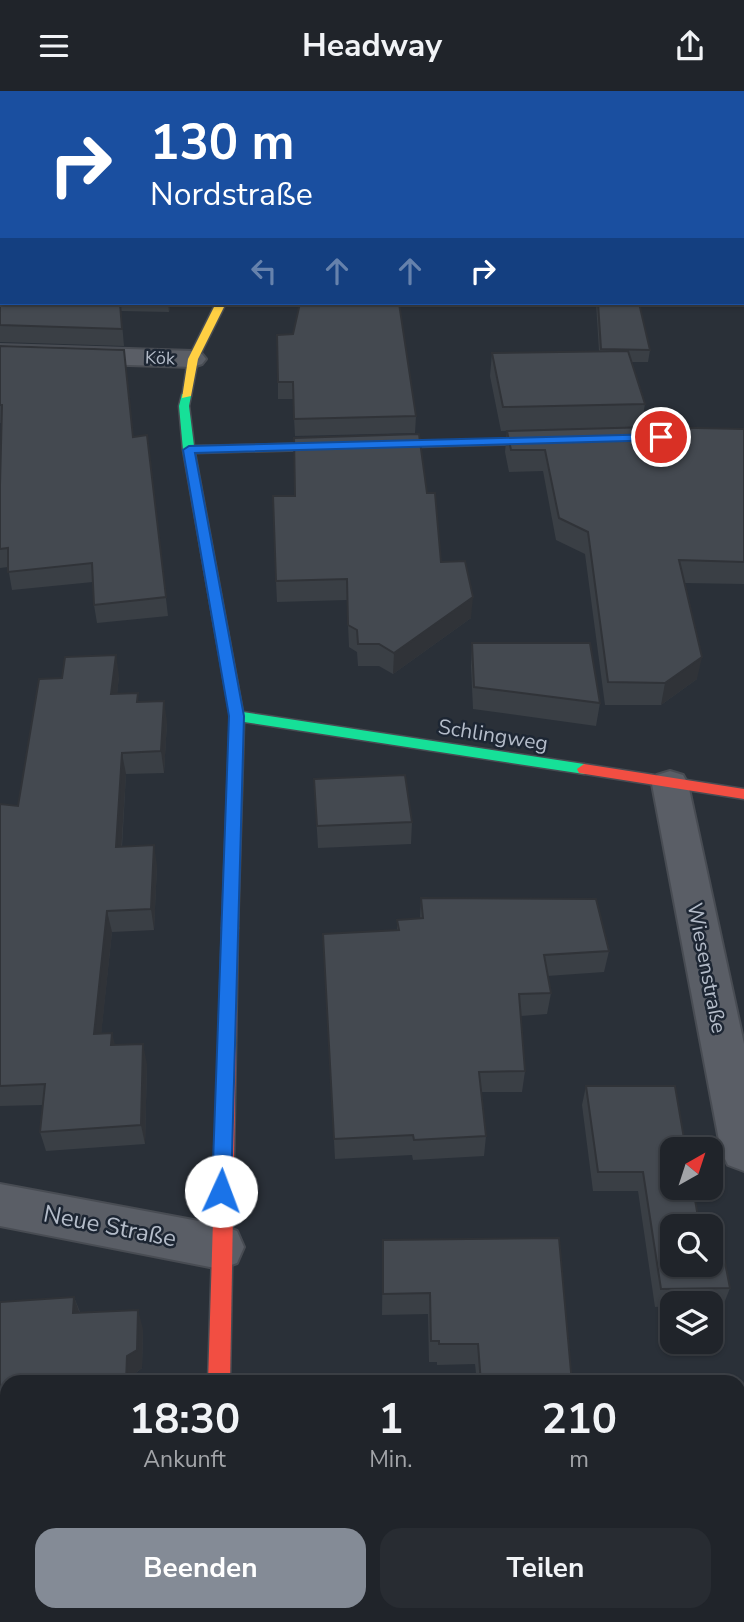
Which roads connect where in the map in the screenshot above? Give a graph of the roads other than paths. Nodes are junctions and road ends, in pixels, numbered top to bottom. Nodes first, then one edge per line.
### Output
1 (220, 305) edge
2 (0, 353) edge
3 (193, 359) junction
4 (578, 439) edge
5 (189, 450) junction
6 (236, 716) junction
7 (670, 784) junction
8 (744, 794) edge
9 (744, 1151) edge
10 (0, 1205) edge
11 (220, 1247) junction
12 (219, 1375) edge

1 - 3 street
2 - 3 street, Kök
3 - 5 street
4 - 5 street
5 - 6 street
6 - 7 street, Schlingweg
6 - 11 street
7 - 8 street, Schlingweg
7 - 9 street, Wiesenstraße
10 - 11 street, Neue Straße
11 - 12 street

